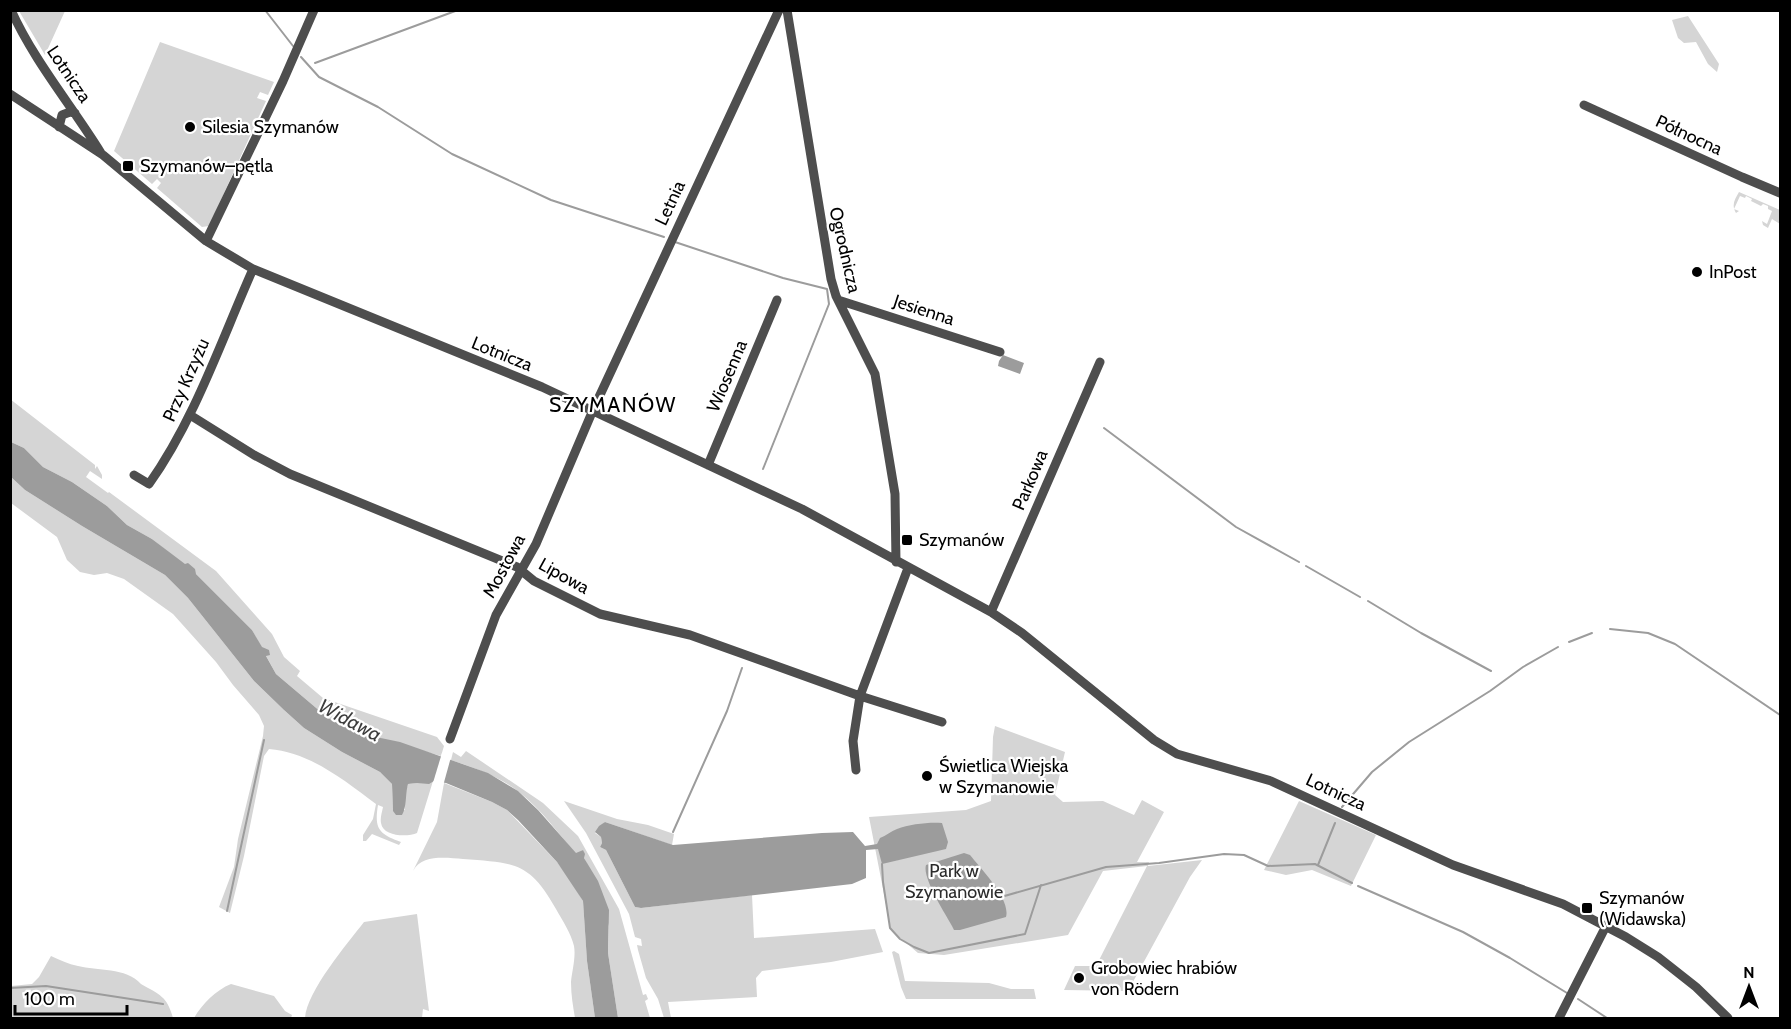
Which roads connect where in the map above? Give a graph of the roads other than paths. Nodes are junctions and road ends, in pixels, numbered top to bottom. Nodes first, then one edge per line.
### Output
1 (11, 10) edge
2 (314, 10) edge
3 (779, 10) edge
4 (787, 10) edge
5 (10, 94) edge
6 (1584, 105) dead end
7 (75, 113) junction
8 (59, 127) junction
9 (103, 155) junction
10 (1780, 193) edge
11 (206, 241) junction
12 (253, 269) junction
13 (777, 300) dead end
14 (838, 300) junction
15 (1000, 351) dead end
16 (1100, 362) dead end
17 (593, 410) junction
18 (190, 415) junction
19 (708, 465) junction
20 (134, 475) dead end
21 (903, 565) junction
22 (522, 571) junction
23 (991, 612) junction
24 (860, 696) junction
25 (942, 722) dead end
26 (450, 739) dead end
27 (856, 770) dead end
28 (1606, 926) junction
29 (1559, 1018) edge
30 (1728, 1018) edge

1 - 7 street, Lotnicza
2 - 11 street
3 - 17 street, Letnia
4 - 14 street, Ogrodnicza
5 - 8 street, Lotnicza
6 - 10 street, Północna
7 - 8 street
7 - 9 street, Lotnicza
8 - 9 street, Lotnicza
9 - 11 street, Lotnicza
11 - 12 street, Lotnicza
12 - 17 street, Lotnicza
12 - 18 street, Przy Krzyżu
13 - 19 street, Wiosenna
14 - 15 street, Jesienna
14 - 21 street, Ogrodnicza
16 - 23 street, Parkowa
17 - 19 street, Lotnicza
17 - 22 street, Mostowa
18 - 20 street, Przy Krzyżu
18 - 22 street, Lipowa
19 - 21 street, Lotnicza
21 - 23 street, Lotnicza
21 - 24 street, Ogrodnicza
22 - 24 street, Lipowa
22 - 26 street, Mostowa
23 - 28 street, Lotnicza
24 - 25 street, Lipowa
24 - 27 street, Ogrodnicza
28 - 29 street
28 - 30 street, Lotnicza

